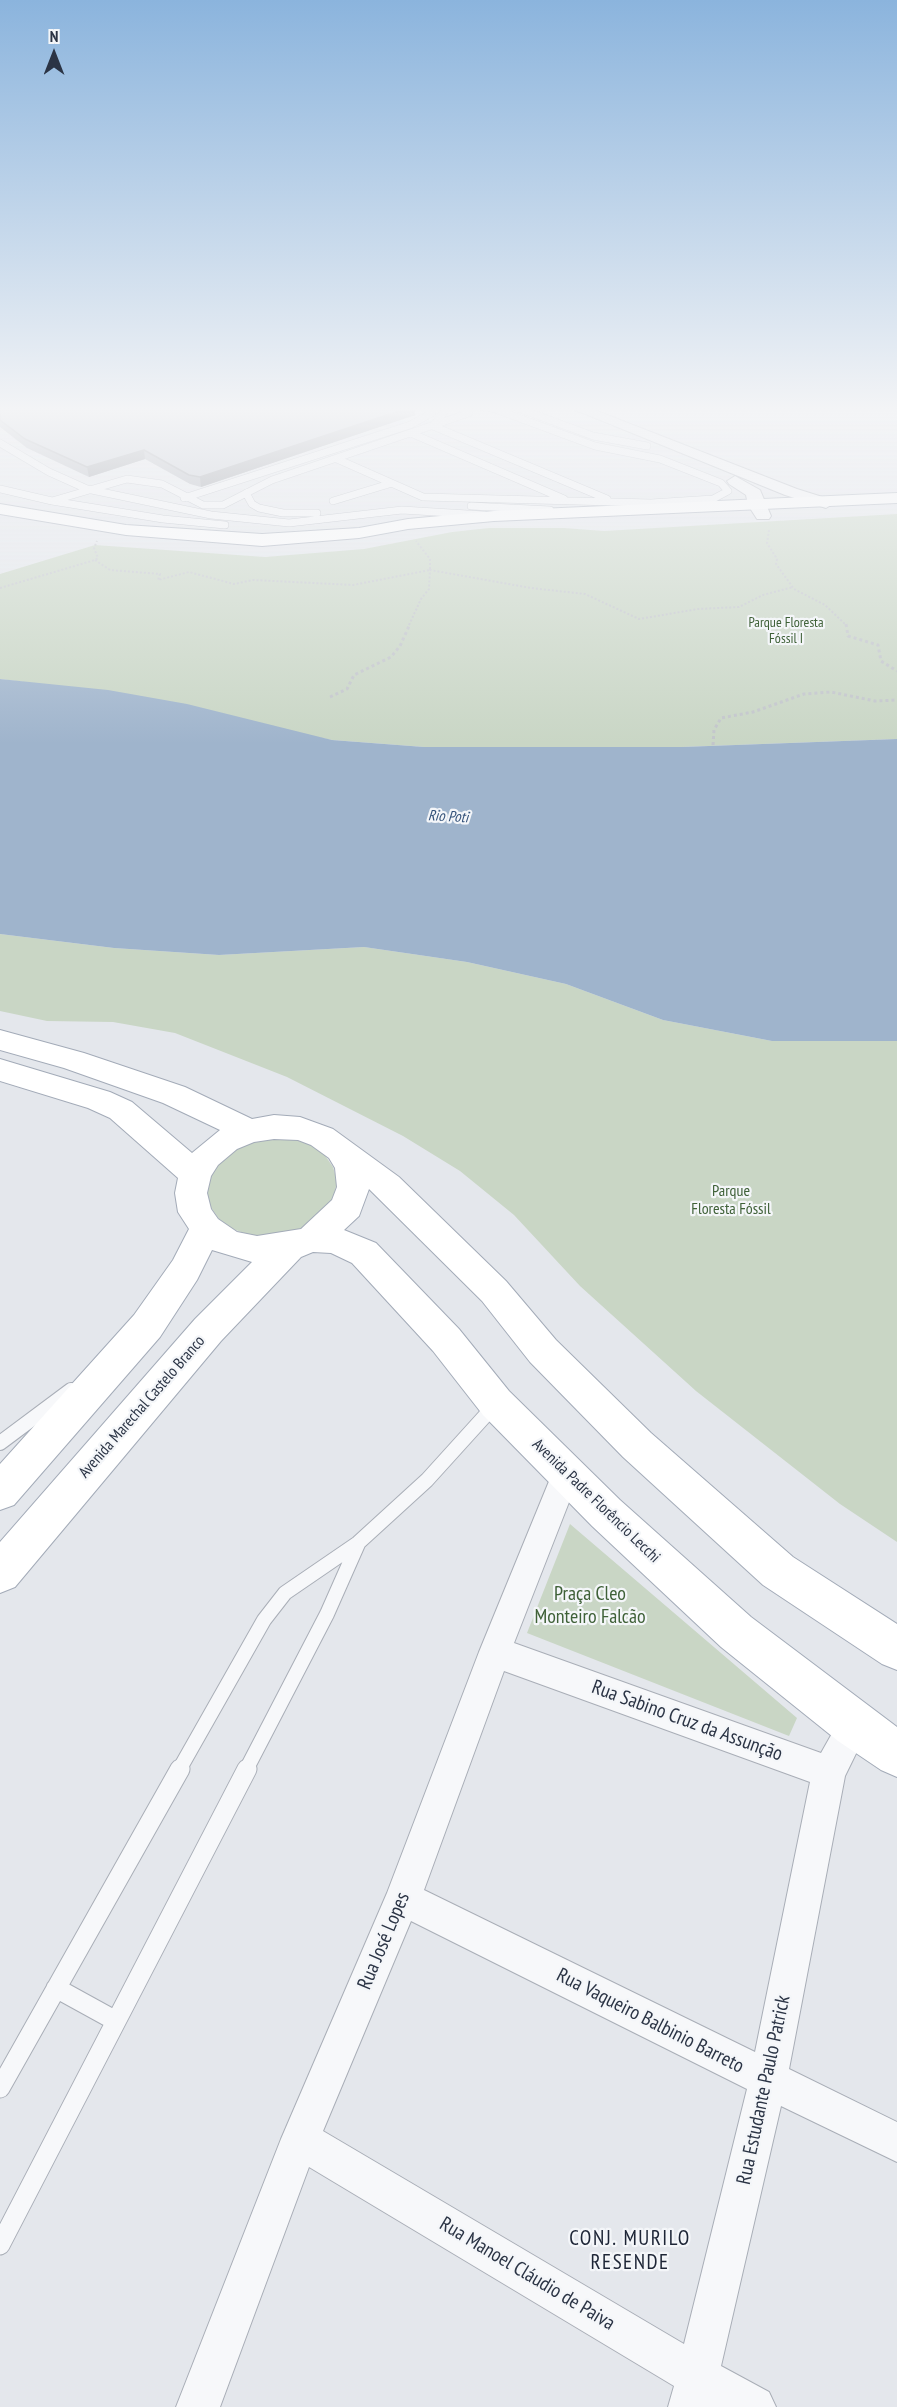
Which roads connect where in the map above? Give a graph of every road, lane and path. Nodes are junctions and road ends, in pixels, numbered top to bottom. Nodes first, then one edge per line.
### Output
1 (62, 519) edge
2 (183, 519) edge
3 (255, 519) edge
4 (323, 519) edge
5 (355, 519) edge
6 (379, 519) edge
7 (453, 519) edge
8 (689, 519) edge
9 (764, 519) edge
10 (0, 522) edge
11 (249, 527) junction
12 (100, 537) junction
13 (413, 540) dead end
14 (95, 560) junction
15 (429, 570) junction
16 (793, 587) junction
17 (0, 588) edge
18 (897, 671) edge
19 (330, 696) dead end
20 (897, 700) edge
21 (713, 745) dead end
22 (0, 1040) edge
23 (0, 1070) edge
24 (249, 1131) junction
25 (340, 1150) junction
26 (195, 1174) junction
27 (206, 1228) junction
28 (301, 1243) junction
29 (127, 1348) junction
30 (496, 1403) junction
31 (0, 1443) edge
32 (566, 1474) junction
33 (0, 1492) edge
34 (358, 1543) junction
35 (0, 1573) edge
36 (897, 1649) edge
37 (495, 1652) junction
38 (854, 1725) junction
39 (897, 1754) edge
40 (829, 1772) junction
41 (403, 1898) junction
42 (56, 1988) junction
43 (116, 2021) junction
44 (768, 2080) junction
45 (0, 2088) edge
46 (300, 2139) junction
47 (897, 2143) edge
48 (0, 2245) edge
49 (694, 2391) edge
50 (198, 2407) edge
51 (754, 2407) edge

1 - 7 main road
2 - 11 lane
3 - 4 lane
5 - 11 lane
6 - 11 lane
8 - 12 main road
9 - 16 path
10 - 12 main road
12 - 14 path
13 - 15 path
14 - 15 path
14 - 17 path
15 - 16 path
15 - 19 path
16 - 18 path
20 - 21 path
22 - 24 main road
23 - 26 main road
24 - 25 main road
24 - 26 main road
25 - 28 main road
25 - 36 main road
26 - 27 main road
27 - 28 main road
27 - 29 main road
28 - 30 main road, Avenida Padre Florêncio Lecchi
28 - 35 main road, Avenida Marechal Castelo Branco
29 - 31 lane
29 - 33 main road
30 - 32 main road, Avenida Padre Florêncio Lecchi
30 - 34 lane
32 - 37 street, Rua José Lopes
32 - 38 main road, Avenida Padre Florêncio Lecchi
34 - 42 lane
34 - 43 lane
37 - 40 street, Rua Sabino Cruz da Assunção
37 - 41 street, Rua José Lopes
38 - 39 main road, Avenida Padre Florêncio Lecchi
38 - 40 street
40 - 44 street, Rua Estudante Paulo Patrick
41 - 44 street, Rua Vaqueiro Balbinio Barreto
41 - 46 street, Rua José Lopes
42 - 43 lane
42 - 45 lane
43 - 48 lane
44 - 47 street, Rua Vaqueiro Balbinio Barreto
44 - 49 street, Rua Estudante Paulo Patrick
46 - 49 street, Rua Manoel Cláudio de Paiva
46 - 50 street, Rua José Lopes
49 - 51 street, Rua Manoel Cláudio de Paiva

